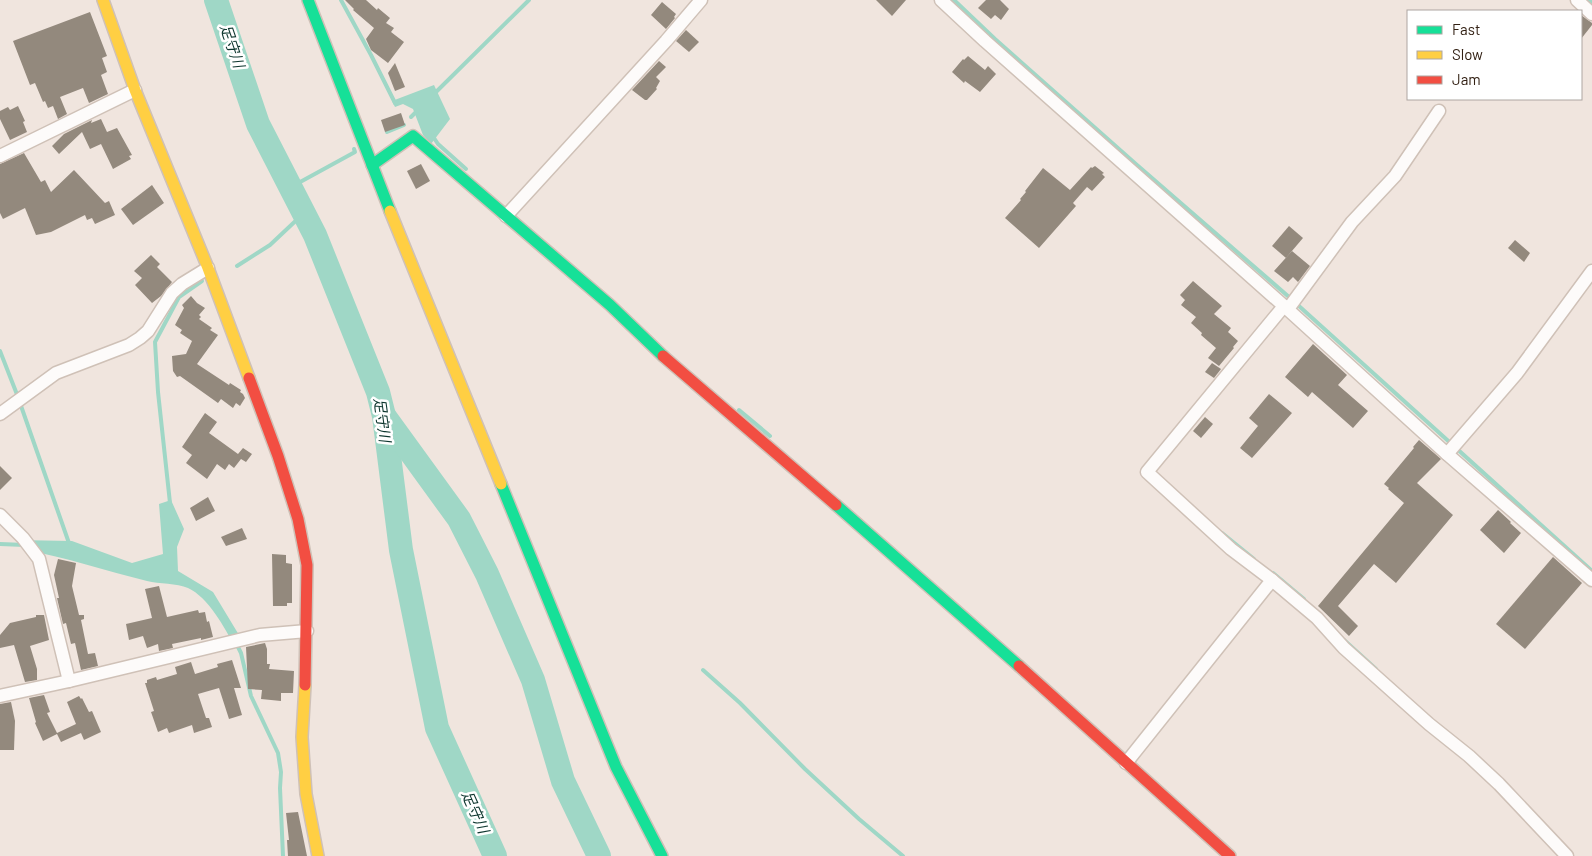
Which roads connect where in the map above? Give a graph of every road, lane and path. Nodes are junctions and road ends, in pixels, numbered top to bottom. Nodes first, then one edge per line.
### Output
1 (103, 0) edge
2 (308, 0) edge
3 (701, 0) edge
4 (941, 0) edge
5 (1577, 0) edge
6 (1592, 14) edge
7 (135, 90) junction
8 (1439, 111) dead end
9 (0, 156) edge
10 (372, 165) junction
11 (509, 211) junction
12 (208, 268) junction
13 (1592, 271) edge
14 (1290, 305) junction
15 (0, 414) edge
16 (1451, 449) junction
17 (0, 515) edge
18 (1272, 580) junction
19 (1592, 580) edge
20 (307, 631) junction
21 (69, 681) junction
22 (0, 696) edge
23 (1129, 759) junction
24 (318, 856) edge
25 (662, 856) edge
26 (1230, 856) edge
27 (1567, 856) edge

1 - 7 street
2 - 10 street
3 - 11 street
4 - 14 street
5 - 6 street
7 - 9 street
7 - 12 street
8 - 14 street
10 - 11 street
10 - 25 street
11 - 23 street
12 - 15 street
12 - 20 street
13 - 16 street
14 - 16 street
14 - 18 street
16 - 19 street
17 - 21 street
18 - 23 street
18 - 27 street
20 - 21 street
20 - 24 street
21 - 22 street
23 - 26 street

